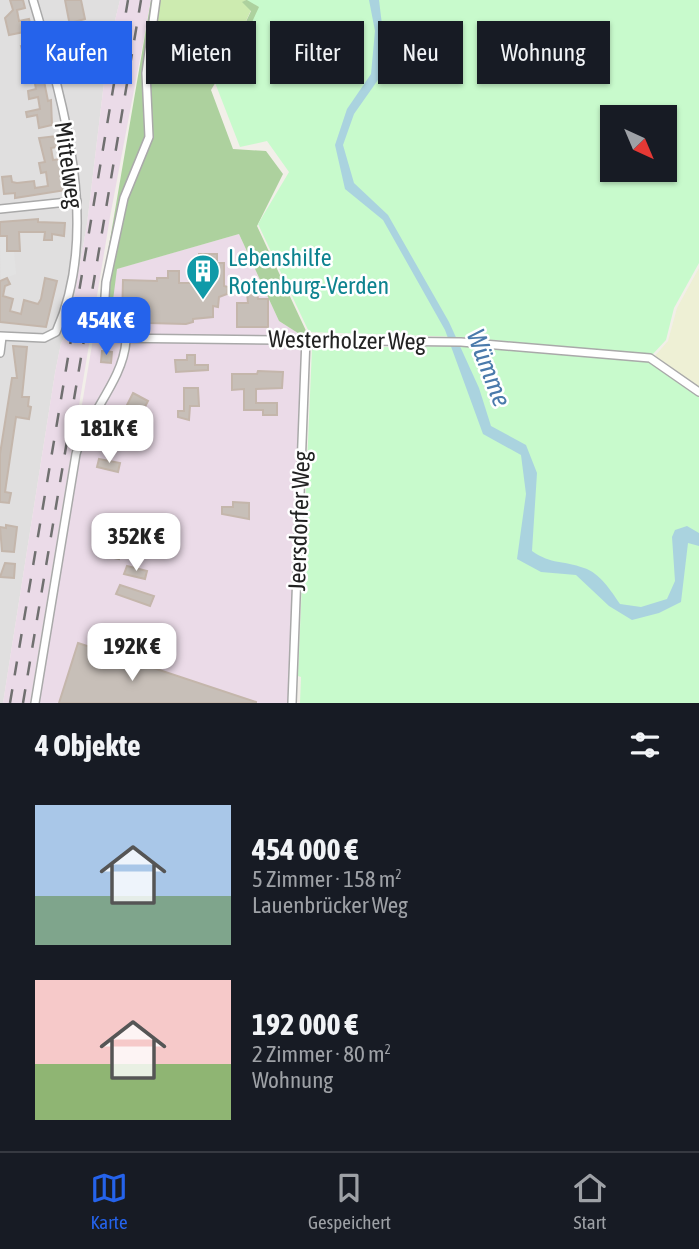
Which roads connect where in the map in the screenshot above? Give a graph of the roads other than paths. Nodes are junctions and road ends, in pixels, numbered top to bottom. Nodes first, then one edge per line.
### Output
1 (33, 0) edge
2 (156, 0) edge
3 (77, 201) junction
4 (0, 209) edge
5 (1, 336) edge
6 (306, 338) junction
7 (126, 341) junction
8 (0, 353) edge
9 (699, 392) edge
10 (35, 703) edge
11 (292, 703) edge

1 - 3 street, Mittelweg
2 - 7 street, Westerholzer Weg
3 - 4 street
3 - 5 street, Mittelweg
5 - 8 street
6 - 7 street, Westerholzer Weg
6 - 9 street, Westerholzer Weg
6 - 11 street, Jeersdorfer Weg
7 - 10 street

